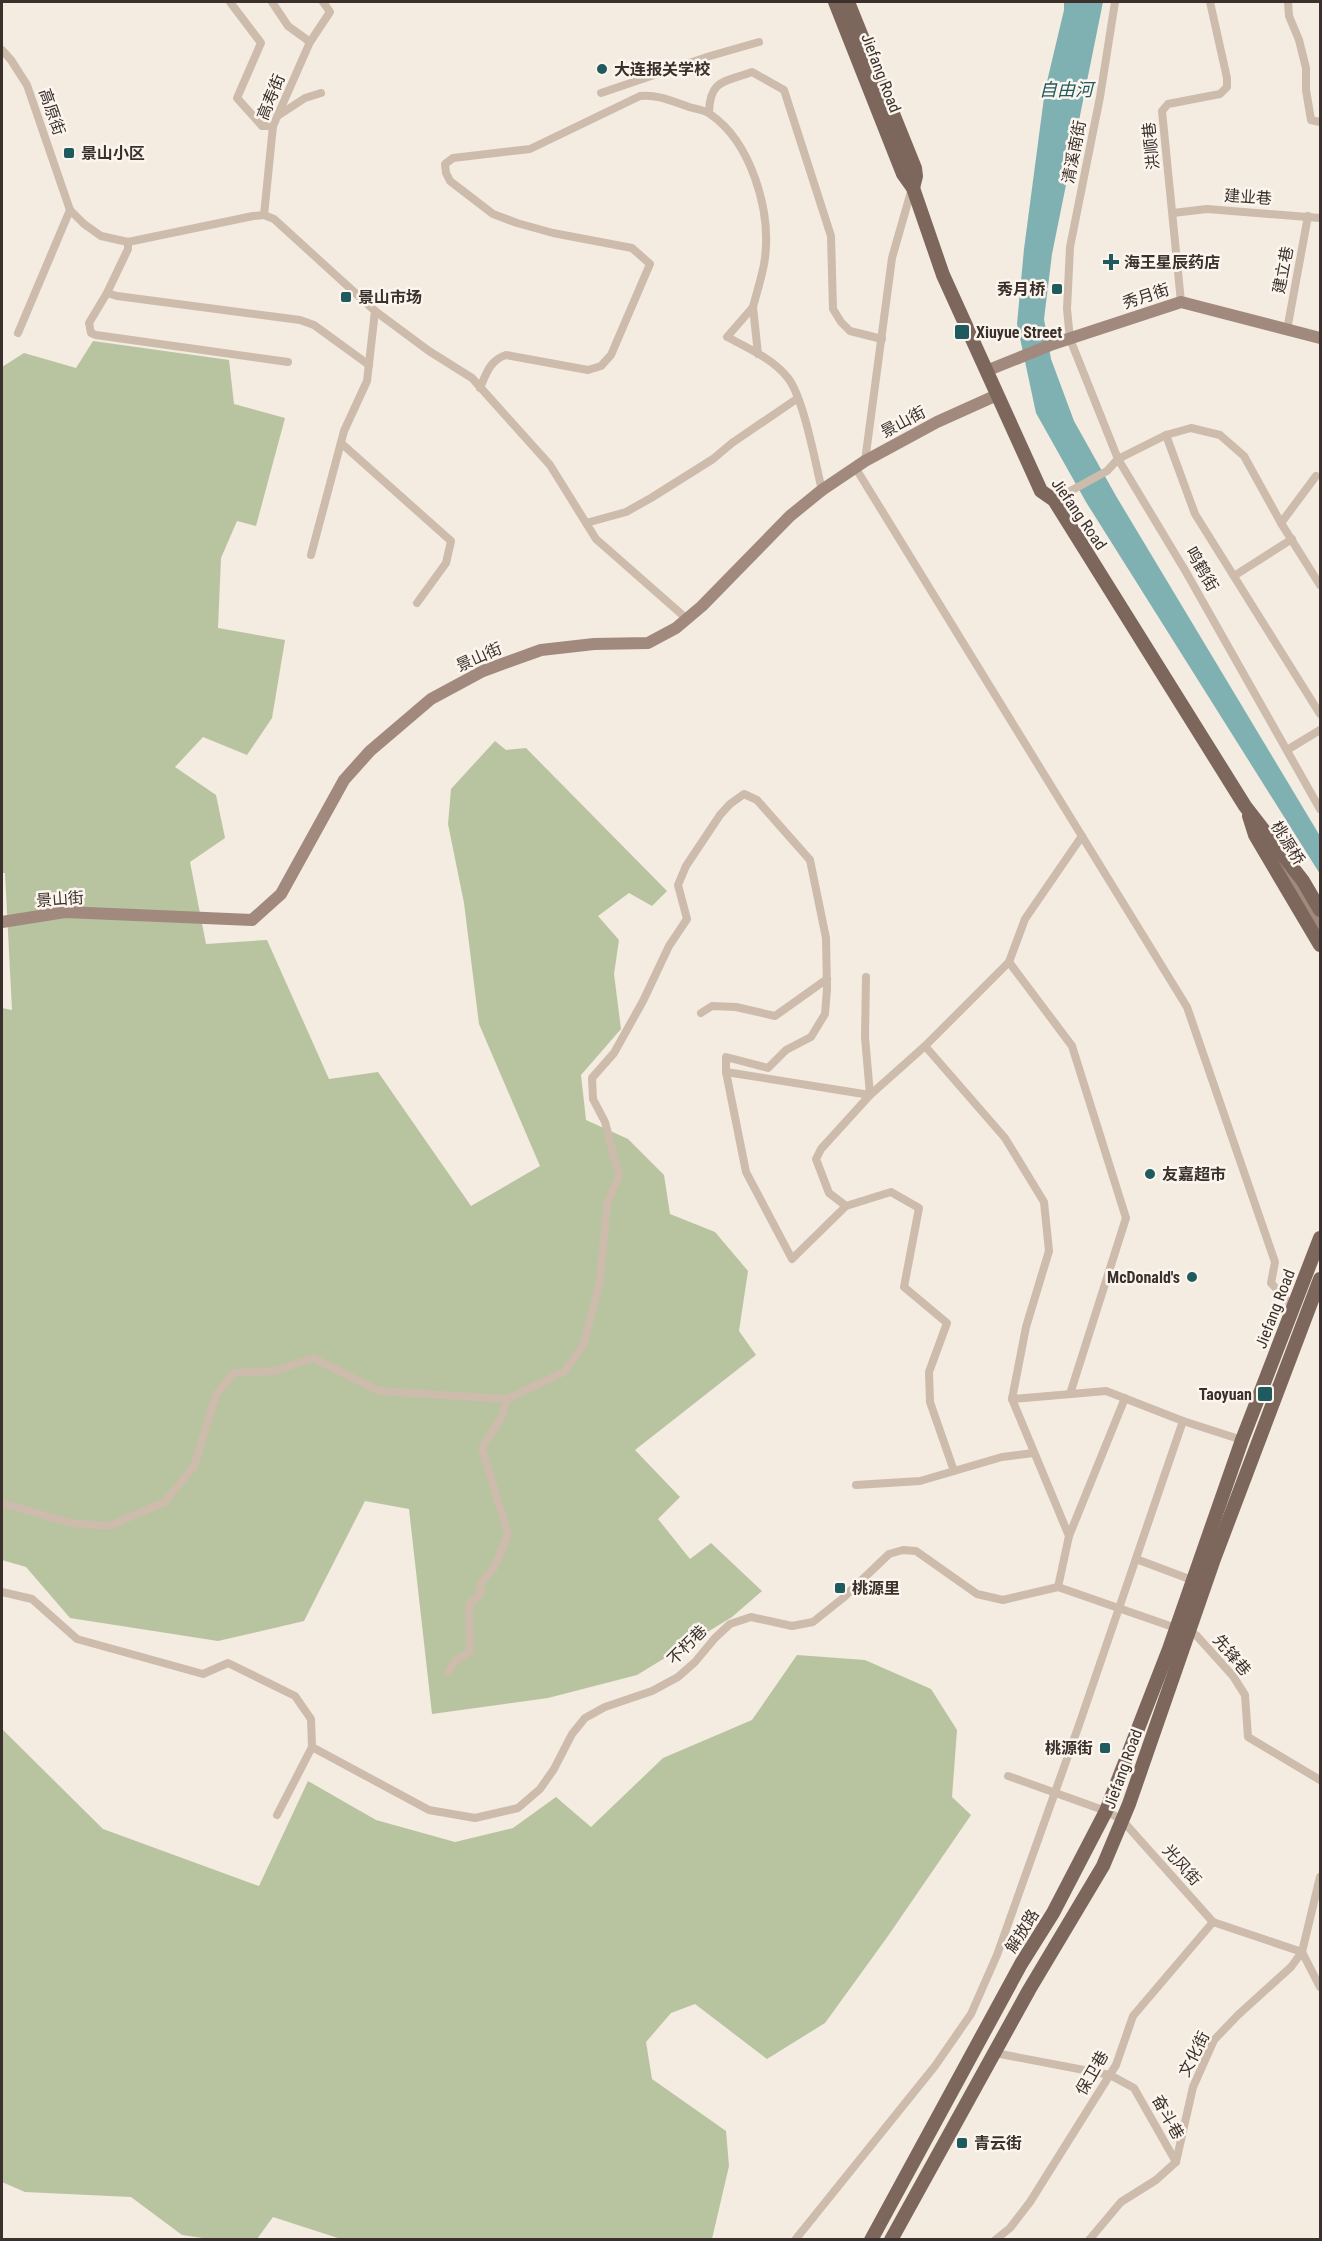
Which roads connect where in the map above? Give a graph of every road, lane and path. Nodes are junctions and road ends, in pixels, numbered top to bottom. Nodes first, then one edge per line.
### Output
1 (230, 2) edge
2 (272, 2) edge
3 (323, 2) edge
4 (835, 2) edge
5 (848, 2) edge
6 (1115, 2) edge
7 (1210, 2) edge
8 (1288, 2) edge
9 (310, 42) junction
10 (759, 42) dead end
11 (2, 50) edge
12 (321, 93) dead end
13 (601, 93) dead end
14 (709, 112) junction
15 (278, 116) junction
16 (1320, 122) edge
17 (273, 126) junction
18 (913, 188) junction
19 (70, 210) junction
20 (1173, 213) junction
21 (264, 215) junction
22 (1308, 216) junction
23 (1320, 218) edge
24 (128, 242) junction
25 (106, 293) junction
26 (1181, 302) junction
27 (753, 307) junction
28 (375, 311) junction
29 (1287, 330) junction
30 (18, 333) dead end
31 (1320, 338) edge
32 (882, 339) junction
33 (1070, 339) junction
34 (758, 354) junction
35 (288, 362) dead end
36 (369, 365) junction
37 (986, 371) junction
38 (480, 388) junction
39 (997, 395) junction
40 (798, 398) junction
41 (1166, 435) junction
42 (341, 443) junction
43 (1118, 459) junction
44 (860, 464) junction
45 (1316, 476) dead end
46 (822, 490) junction
47 (1054, 500) junction
48 (586, 523) junction
49 (1281, 523) junction
50 (1292, 539) junction
51 (311, 555) dead end
52 (1234, 576) junction
53 (1320, 585) edge
54 (417, 603) dead end
55 (687, 619) junction
56 (1320, 714) edge
57 (1320, 730) edge
58 (1287, 750) junction
59 (1245, 806) junction
60 (1320, 809) edge
61 (1082, 836) junction
62 (1320, 910) edge
63 (2, 922) edge
64 (1320, 928) edge
65 (1320, 945) edge
66 (1009, 962) junction
67 (866, 977) dead end
68 (827, 979) junction
69 (700, 1012) dead end
70 (925, 1046) junction
71 (726, 1072) junction
72 (870, 1095) junction
73 (846, 1206) junction
74 (1320, 1238) edge
75 (1320, 1279) edge
76 (1293, 1307) junction
77 (1070, 1394) junction
78 (1125, 1398) junction
79 (507, 1399) junction
80 (1012, 1399) junction
81 (1183, 1421) junction
82 (1242, 1440) junction
83 (1033, 1453) junction
84 (954, 1471) junction
85 (856, 1485) dead end
86 (2, 1503) edge
87 (1069, 1536) junction
88 (1136, 1559) junction
89 (1192, 1580) junction
90 (1058, 1587) junction
91 (2, 1592) edge
92 (1118, 1610) junction
93 (1182, 1631) junction
94 (448, 1672) dead end
95 (312, 1747) junction
96 (1008, 1776) dead end
97 (1320, 1780) edge
98 (1054, 1793) junction
99 (1106, 1811) junction
100 (277, 1815) dead end
101 (1122, 1820) junction
102 (1320, 1877) edge
103 (1213, 1922) junction
104 (1302, 1952) junction
105 (1320, 1987) edge
106 (995, 2053) junction
107 (1110, 2075) junction
108 (1176, 2162) junction
109 (795, 2240) edge
110 (871, 2240) edge
111 (891, 2240) edge
112 (995, 2240) edge
113 (1089, 2240) edge

1 - 17 street
2 - 9 street
3 - 9 street, 高寿街
4 - 18 main road, Jiefang Road
5 - 18 main road, Jiefang Road
6 - 33 street, 清溪南街
7 - 20 street, 洪顺巷
8 - 16 street
9 - 15 street, 高寿街
10 - 13 street
11 - 19 street, 高原街
12 - 15 street
14 - 27 street
14 - 32 street
14 - 38 street
15 - 17 street, 高寿街
17 - 21 street, 高寿街
18 - 32 street
18 - 37 main road, Jiefang Road
19 - 24 street
19 - 30 street
20 - 22 street, 建业巷
20 - 26 street, 洪顺巷
21 - 24 street
21 - 28 street
22 - 23 street, 建业巷
22 - 29 street, 建立巷
24 - 25 street
25 - 35 street
25 - 36 street
26 - 29 street, 秀月街
26 - 33 street, 秀月街
27 - 34 street
27 - 34 street
28 - 36 street
28 - 38 street
29 - 31 street, 秀月街
32 - 44 street
33 - 37 street, 秀月街
33 - 43 street, 鸣鹤街
34 - 40 street
36 - 42 street
37 - 39 main road, Jiefang Road
38 - 48 street
39 - 44 street, 景山街
39 - 47 main road, Jiefang Road
40 - 46 street
40 - 48 street
41 - 43 street
41 - 49 street
41 - 52 street
42 - 51 street
42 - 54 street
43 - 47 street
43 - 58 street, 鸣鹤街
44 - 46 street, 景山街
44 - 61 street
45 - 49 street
46 - 55 street, 景山街
47 - 59 main road, Jiefang Road
48 - 55 street
49 - 50 street
50 - 52 street
50 - 53 street
52 - 56 street
55 - 63 street, 景山街
57 - 58 street
58 - 60 street, 鸣鹤街
59 - 62 main road, Jiefang Road
59 - 64 street, 桃源桥
59 - 65 main road, Jiefang Road
61 - 66 street
61 - 76 street
66 - 70 street
66 - 77 street
67 - 72 street
68 - 69 street
68 - 71 street
68 - 79 street
70 - 72 street
70 - 80 street
71 - 72 street
71 - 73 street
72 - 73 street
73 - 84 street
74 - 76 main road, Jiefang Road
75 - 93 main road, Jiefang Road
76 - 82 main road, Jiefang Road
77 - 78 street
77 - 80 street
78 - 81 street
78 - 87 street
79 - 86 street
79 - 94 street
80 - 83 street
81 - 82 street
81 - 88 street
82 - 89 main road, Jiefang Road
83 - 84 street
83 - 87 street
84 - 85 street
87 - 90 street
88 - 89 street
88 - 92 street
89 - 93 main road, Jiefang Road
90 - 92 street
90 - 95 street, 不朽巷
91 - 95 street
92 - 93 street
92 - 98 street
93 - 97 street, 先锋巷
93 - 99 main road, 解放路
93 - 101 main road, Jiefang Road
95 - 100 street
96 - 98 street, 光风街
98 - 99 street, 光风街
98 - 109 street
99 - 101 street, 光风街
99 - 110 main road, 解放路
101 - 103 street, 光风街
101 - 106 main road, Jiefang Road
102 - 104 street, 文化街
103 - 104 street, 光风街
103 - 107 street, 保卫巷
104 - 105 street
104 - 108 street, 文化街
106 - 107 street, 奋斗巷
106 - 111 main road, Jiefang Road
107 - 108 street, 奋斗巷
107 - 112 street, 保卫巷
108 - 113 street

